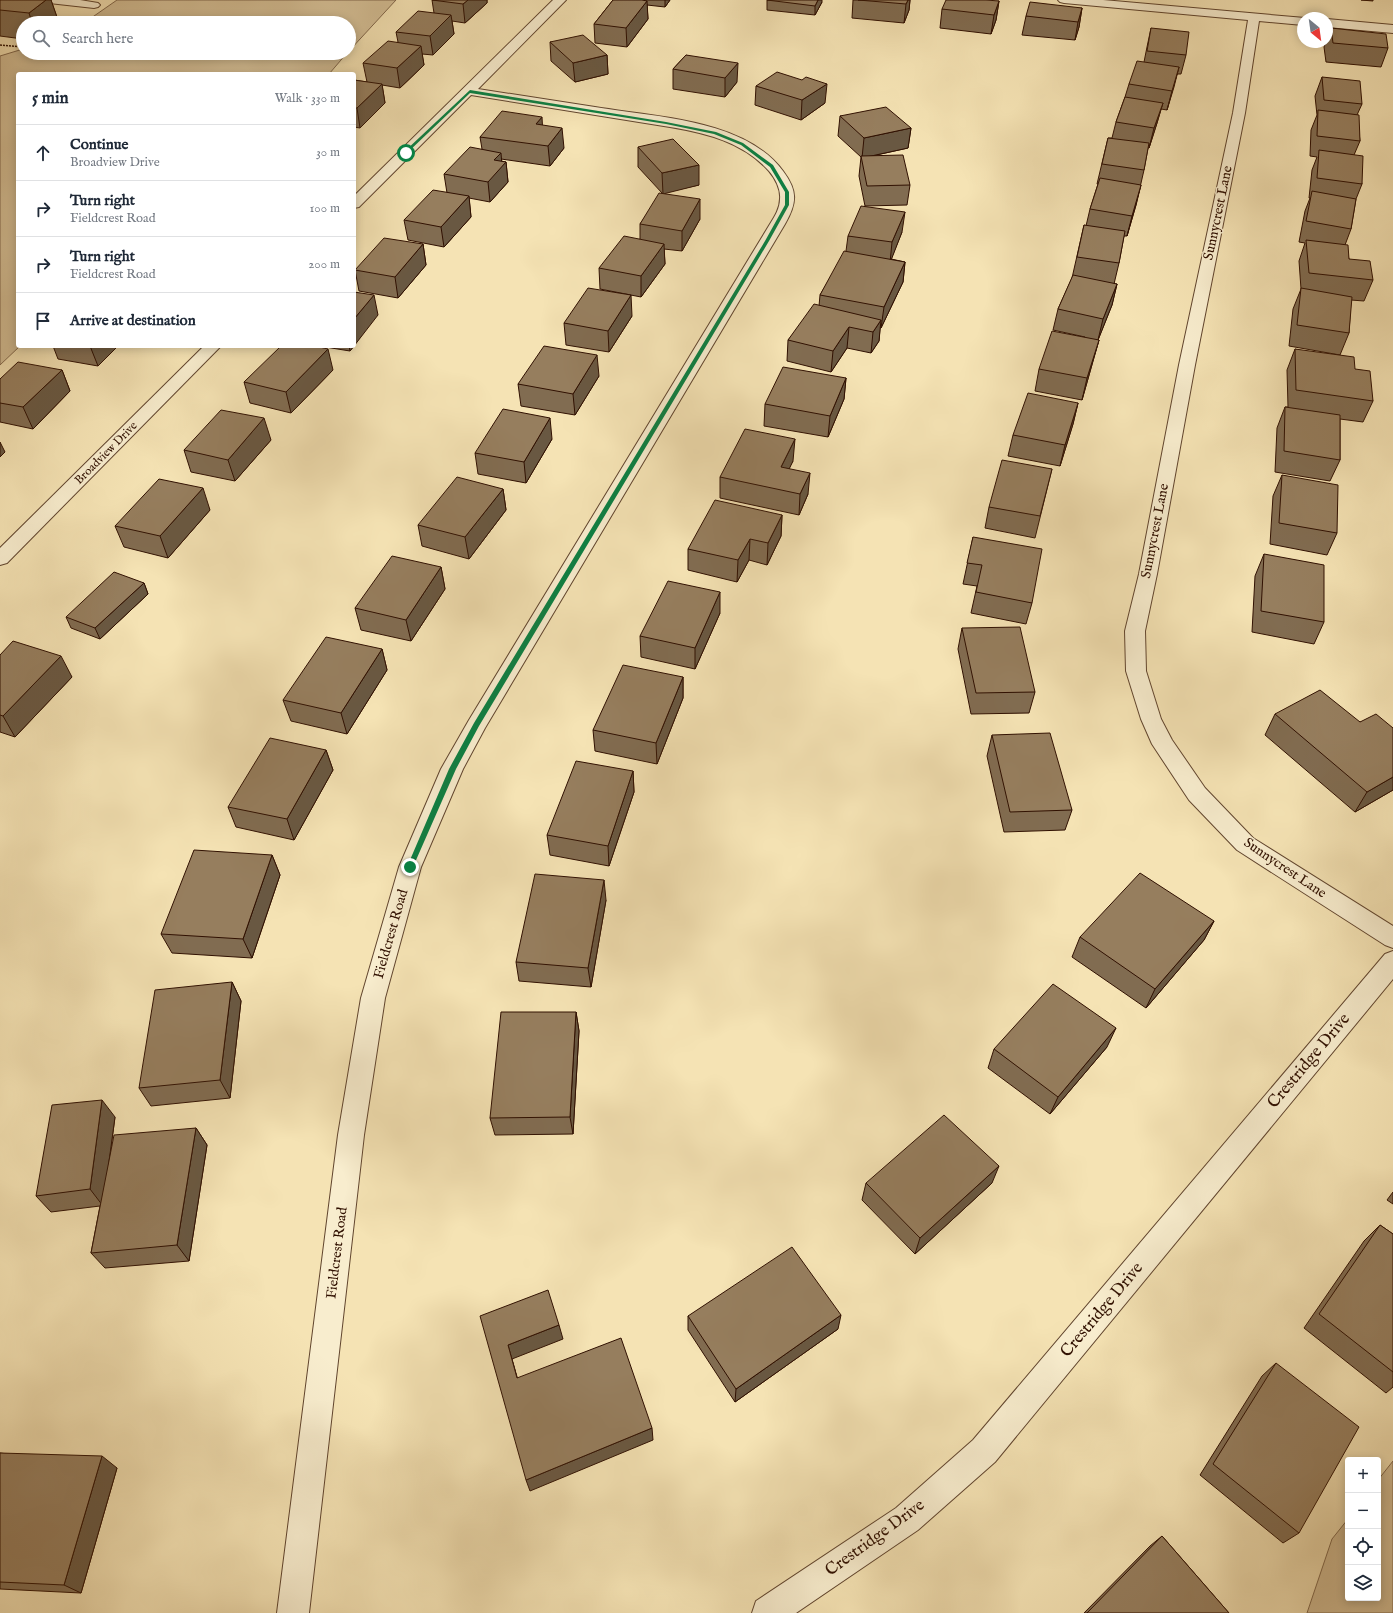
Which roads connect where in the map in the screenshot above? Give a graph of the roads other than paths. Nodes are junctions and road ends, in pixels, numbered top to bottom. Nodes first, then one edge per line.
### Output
1 (49, 0) edge
2 (560, 0) edge
3 (1064, 0) edge
4 (94, 5) dead end
5 (1254, 16) junction
6 (1297, 20) edge
7 (1333, 24) edge
8 (1393, 29) edge
9 (470, 91) junction
10 (356, 202) edge
11 (211, 348) edge
12 (0, 559) edge
13 (1393, 938) edge
14 (1393, 961) edge
15 (293, 1613) edge
16 (768, 1613) edge

1 - 4 street
2 - 9 street
3 - 5 street
5 - 6 street
5 - 13 street, Sunnycrest Lane
7 - 8 street
9 - 10 street
9 - 15 street, Fieldcrest Road
11 - 12 street, Broadview Drive
14 - 16 street, Crestridge Drive

